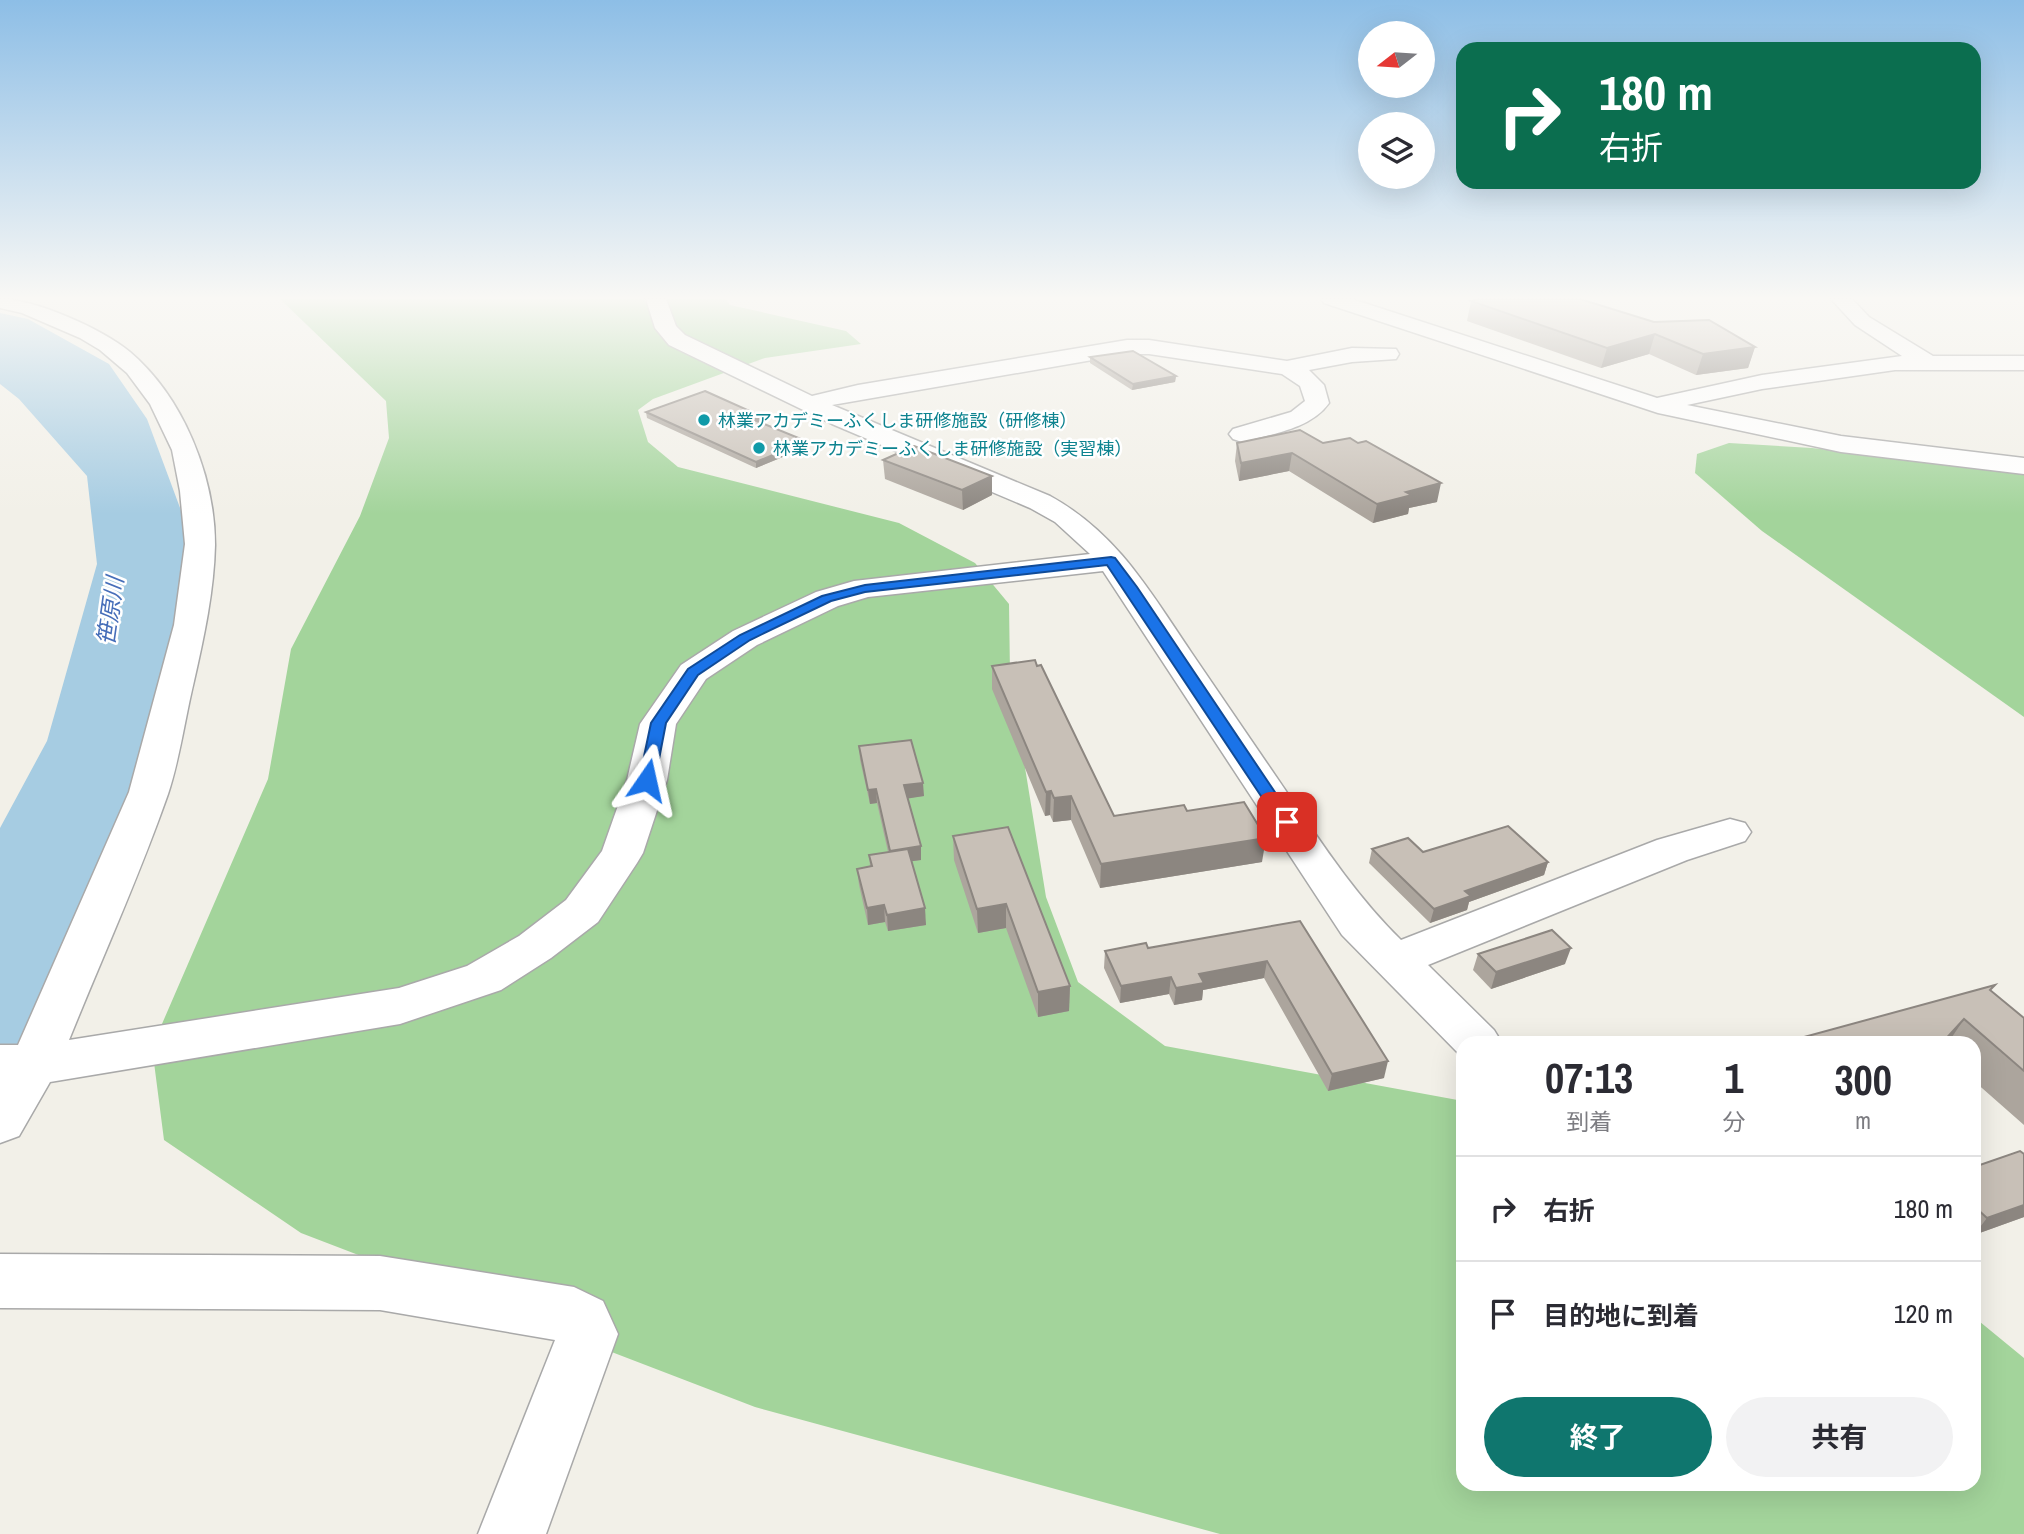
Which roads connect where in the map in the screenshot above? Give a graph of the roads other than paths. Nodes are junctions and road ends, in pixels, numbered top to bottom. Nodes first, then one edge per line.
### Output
1 (137, 371) edge
2 (740, 371) edge
3 (987, 371) edge
4 (1292, 371) edge
5 (1549, 371) edge
6 (1834, 371) edge
7 (809, 404) junction
8 (1658, 406) junction
9 (1242, 434) dead end
10 (2024, 466) edge
11 (1111, 561) junction
12 (1730, 832) dead end
13 (1393, 961) junction
14 (1470, 1036) edge
15 (15, 1064) edge
16 (0, 1121) edge
17 (0, 1281) edge
18 (512, 1534) edge

1 - 15 street
2 - 7 street
3 - 7 street
4 - 9 street
5 - 8 street
6 - 8 street
7 - 11 street
8 - 10 street
11 - 13 street
11 - 15 street
12 - 13 street
13 - 14 street
15 - 16 street
17 - 18 street

